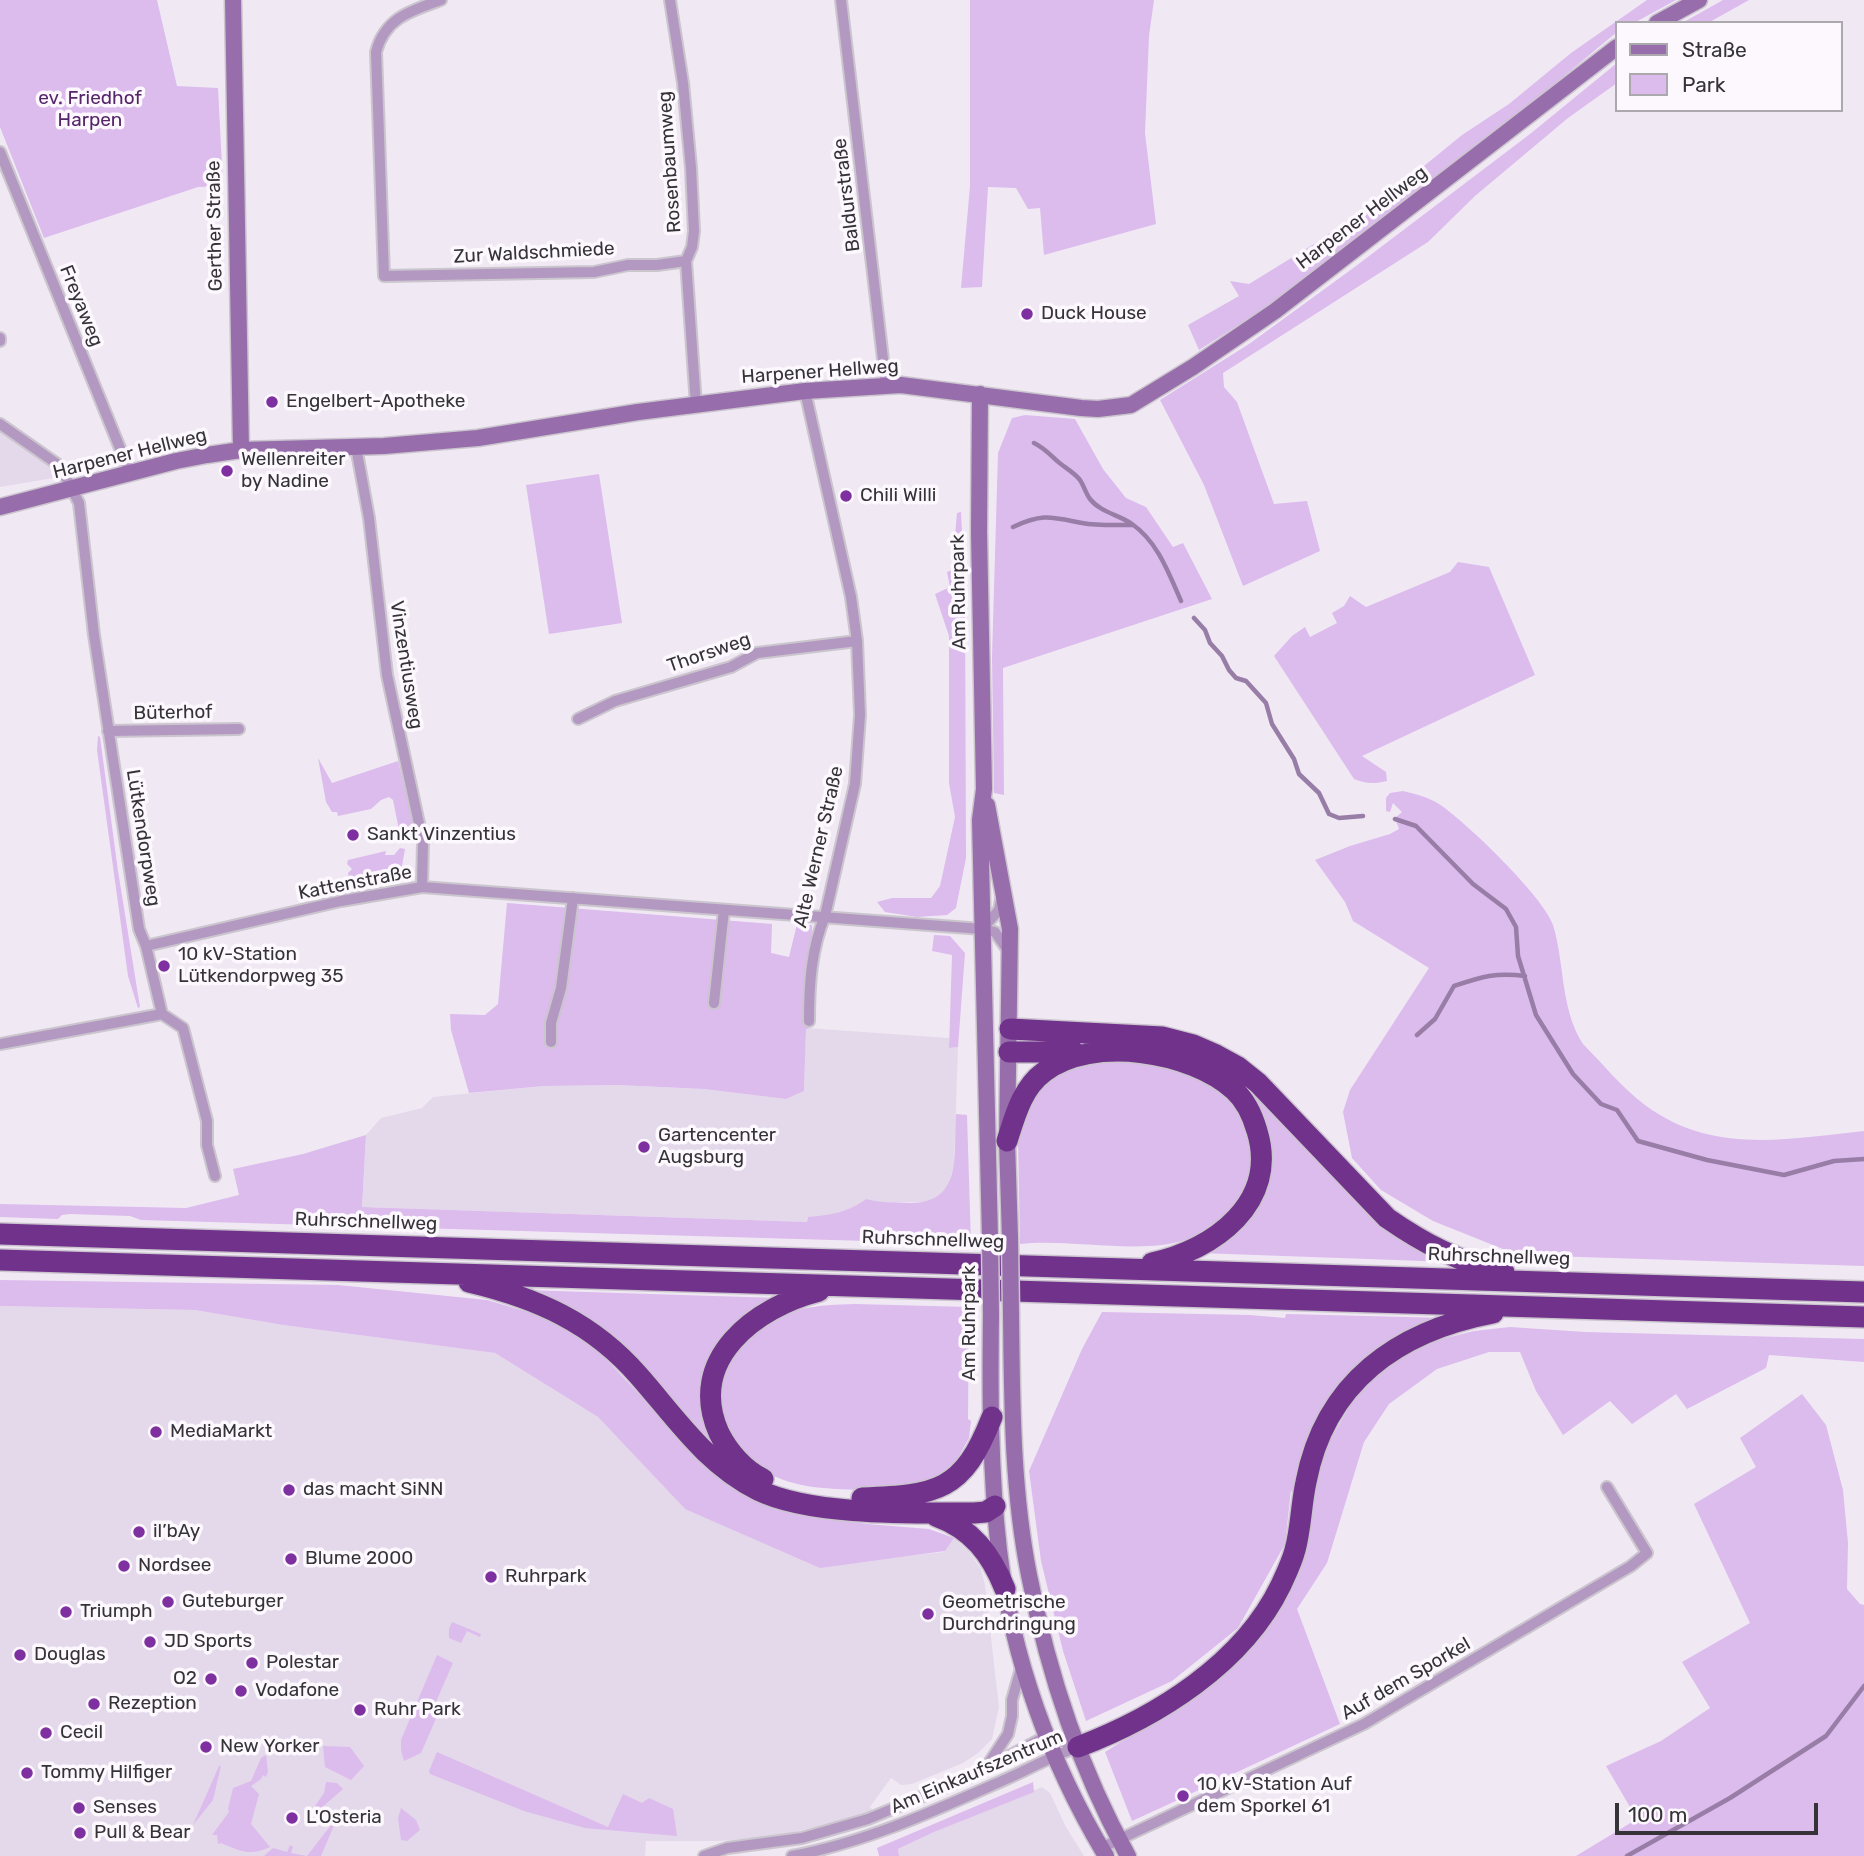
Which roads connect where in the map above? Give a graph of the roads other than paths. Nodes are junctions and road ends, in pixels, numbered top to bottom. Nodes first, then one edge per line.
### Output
1 (233, 0) edge
2 (670, 0) edge
3 (841, 0) edge
4 (1699, 0) edge
5 (434, 1) edge
6 (1661, 21) edge
7 (1616, 48) edge
8 (0, 152) edge
9 (686, 261) junction
10 (886, 385) junction
11 (805, 391) junction
12 (980, 394) junction
13 (696, 405) junction
14 (0, 424) edge
15 (356, 447) junction
16 (241, 450) junction
17 (130, 473) junction
18 (74, 489) junction
19 (0, 507) edge
20 (857, 641) junction
21 (578, 719) dead end
22 (239, 729) dead end
23 (108, 732) junction
24 (984, 789) junction
25 (1002, 879) junction
26 (422, 887) junction
27 (573, 898) junction
28 (724, 910) junction
29 (825, 916) junction
30 (982, 929) junction
31 (146, 946) junction
32 (1011, 954) junction
33 (714, 1003) dead end
34 (162, 1014) junction
35 (809, 1021) dead end
36 (1010, 1029) junction
37 (551, 1042) dead end
38 (0, 1044) edge
39 (1009, 1052) junction
40 (1097, 1052) junction
41 (985, 1056) junction
42 (1007, 1141) junction
43 (215, 1176) dead end
44 (0, 1234) edge
45 (0, 1259) edge
46 (1105, 1268) junction
47 (409, 1272) junction
48 (1575, 1282) junction
49 (860, 1286) junction
50 (1864, 1292) edge
51 (1572, 1308) junction
52 (1864, 1317) edge
53 (992, 1417) junction
54 (1017, 1478) junction
55 (1607, 1487) dead end
56 (995, 1506) junction
57 (916, 1513) junction
58 (1005, 1589) junction
59 (1022, 1665) junction
60 (1047, 1737) junction
61 (1078, 1747) junction
62 (1055, 1755) junction
63 (986, 1768) junction
64 (1120, 1841) junction
65 (1104, 1852) edge
66 (704, 1856) edge
67 (792, 1856) edge
68 (1128, 1856) edge

1 - 16 main road, Gerther Straße
2 - 9 street, Rosenbaumweg
3 - 10 street, Baldurstraße
4 - 6 main road
5 - 9 street, Zur Waldschmiede
7 - 12 main road, Harpener Hellweg
8 - 17 street, Freyaweg
9 - 13 street, Rosenbaumweg
10 - 11 main road, Harpener Hellweg
10 - 12 main road, Harpener Hellweg
11 - 13 main road, Harpener Hellweg
11 - 20 street, Alte Werner Straße
12 - 24 main road, Am Ruhrpark
13 - 15 main road, Harpener Hellweg
14 - 18 street
15 - 16 main road, Harpener Hellweg
15 - 26 street, Vinzentiusweg
16 - 17 main road, Harpener Hellweg
17 - 18 main road, Harpener Hellweg
18 - 19 main road, Harpener Hellweg
18 - 23 street, Lütkendorpweg
20 - 21 street, Thorsweg
20 - 29 street, Alte Werner Straße
22 - 23 street, Büterhof
23 - 31 street, Lütkendorpweg
24 - 25 main road, Am Ruhrpark
24 - 30 main road, Am Ruhrpark
25 - 30 street
25 - 32 main road, Am Ruhrpark
26 - 27 street, Kattenstraße
26 - 31 street, Kattenstraße
27 - 28 street, Kattenstraße
27 - 37 street
28 - 29 street, Kattenstraße
28 - 33 street
29 - 30 street, Kattenstraße
29 - 35 street, Alte Werner Straße
30 - 32 street
30 - 41 main road, Am Ruhrpark
31 - 34 street, Lütkendorpweg
32 - 36 main road, Am Ruhrpark
34 - 38 street
34 - 43 street
36 - 39 main road, Am Ruhrpark
36 - 41 main road
36 - 48 highway
39 - 40 highway
39 - 41 main road
39 - 42 main road, Am Ruhrpark
40 - 42 highway
40 - 46 highway
41 - 53 main road, Am Ruhrpark, bridge
42 - 54 main road, Am Ruhrpark, bridge
44 - 46 highway, Ruhrschnellweg
45 - 47 highway
46 - 48 highway, Ruhrschnellweg
47 - 49 highway
47 - 57 highway
48 - 50 highway, Ruhrschnellweg
49 - 51 highway
49 - 53 highway
51 - 52 highway
51 - 61 highway
53 - 56 main road, Am Ruhrpark
54 - 56 main road
54 - 61 main road, Am Ruhrpark
55 - 64 street, Auf dem Sporkel
56 - 57 highway
56 - 58 main road, Am Ruhrpark
57 - 58 highway
58 - 59 main road, Am Ruhrpark
59 - 60 main road, Am Ruhrpark
59 - 63 street, Am Einkaufszentrum
60 - 61 street, Am Einkaufszentrum
60 - 62 main road, Am Ruhrpark
60 - 63 street, Am Einkaufszentrum
61 - 62 street, Am Einkaufszentrum
61 - 64 main road, Am Ruhrpark
62 - 65 main road, Am Ruhrpark
62 - 67 street, Am Einkaufszentrum
63 - 66 street, Am Einkaufszentrum
64 - 65 street, Auf dem Sporkel
64 - 68 main road, Am Ruhrpark

